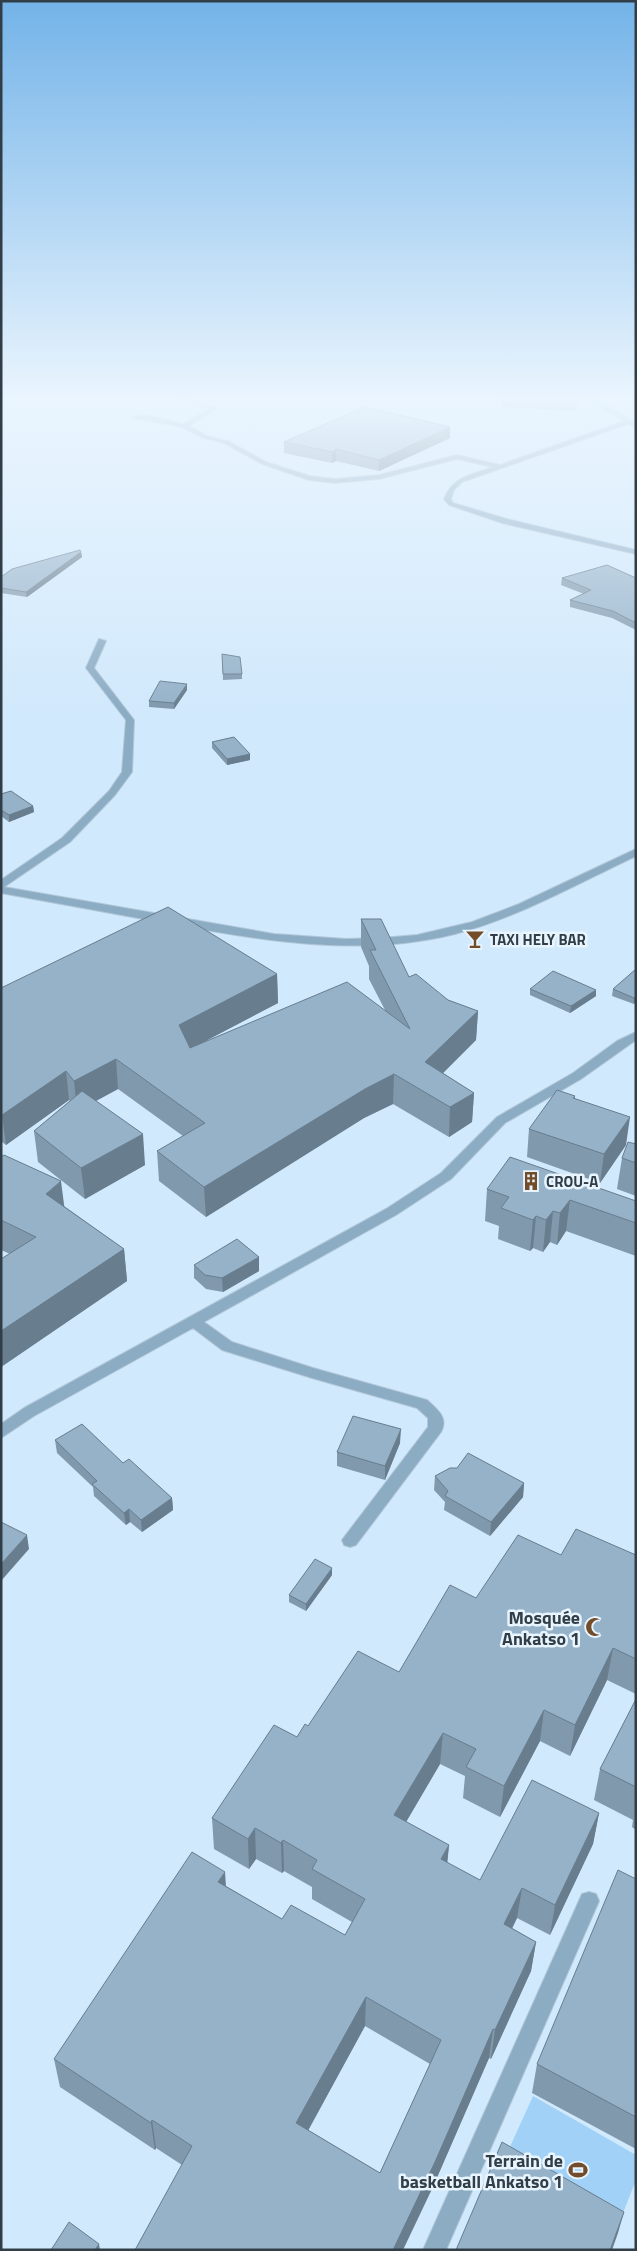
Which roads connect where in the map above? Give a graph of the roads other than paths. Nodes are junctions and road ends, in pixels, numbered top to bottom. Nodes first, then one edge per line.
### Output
1 (448, 501) edge
2 (636, 552) edge
3 (102, 641) dead end
4 (636, 852) edge
5 (1, 885) edge
6 (1, 890) edge
7 (636, 1035) edge
8 (193, 1321) junction
9 (1, 1432) edge
10 (350, 1540) dead end
11 (589, 1901) dead end
12 (434, 2250) edge

1 - 2 street
3 - 5 street
4 - 6 street
7 - 8 street
8 - 9 street
8 - 10 street
11 - 12 street

